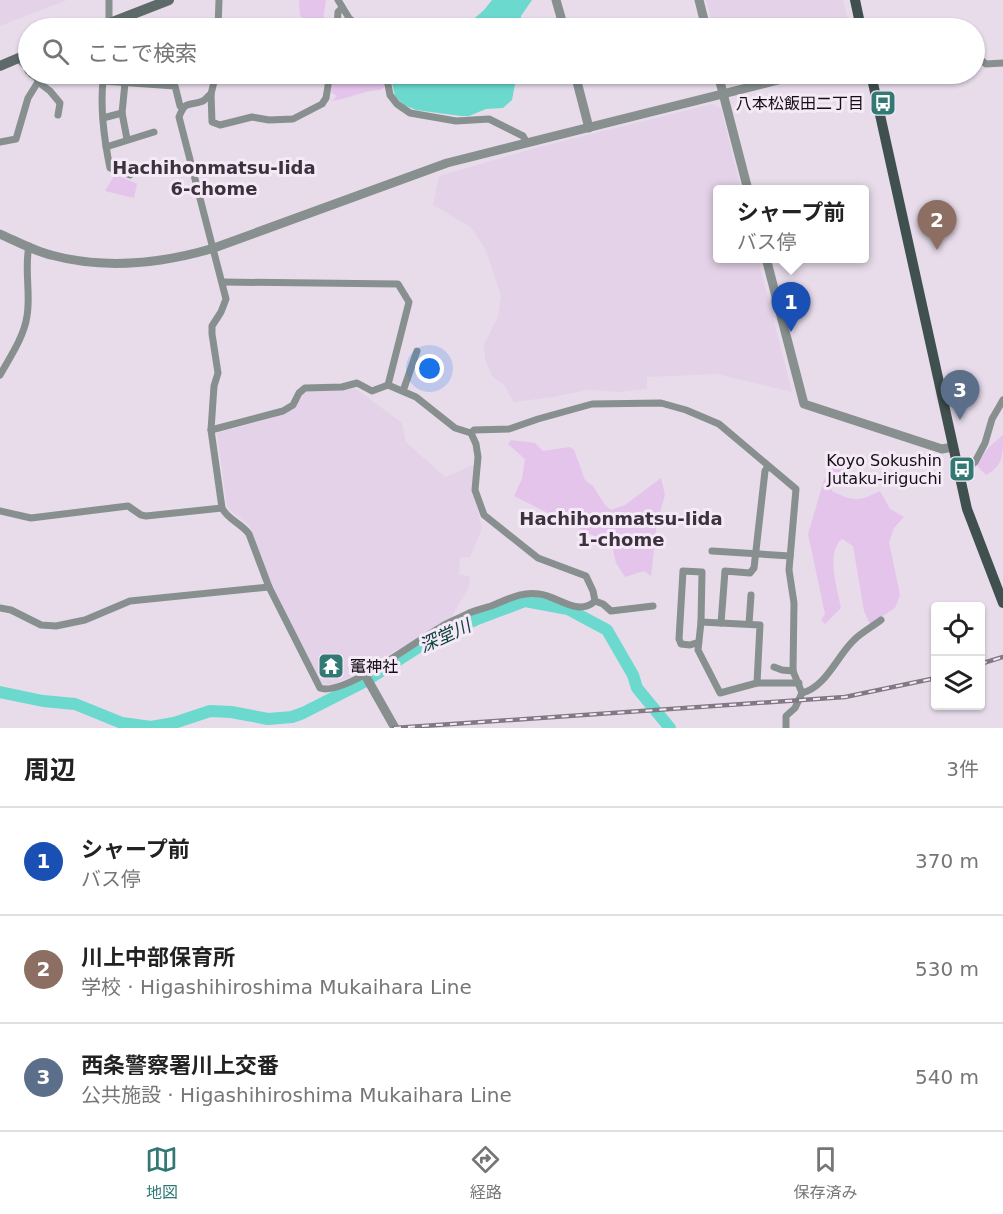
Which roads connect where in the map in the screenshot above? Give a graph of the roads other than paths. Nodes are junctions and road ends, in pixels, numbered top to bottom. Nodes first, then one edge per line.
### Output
1 (110, 0) edge
2 (169, 0) edge
3 (219, 0) edge
4 (338, 0) edge
5 (556, 0) edge
6 (699, 0) edge
7 (855, 0) edge
8 (342, 8) junction
9 (109, 18) edge
10 (127, 18) edge
11 (219, 18) edge
12 (338, 18) edge
13 (349, 18) edge
14 (561, 18) edge
15 (704, 18) edge
16 (859, 18) edge
17 (17, 58) edge
18 (985, 63) edge
19 (1003, 63) edge
20 (0, 65) edge
21 (37, 84) edge
22 (41, 84) edge
23 (103, 84) edge
24 (125, 84) edge
25 (142, 84) edge
26 (214, 84) edge
27 (328, 84) edge
28 (388, 84) edge
29 (578, 84) edge
30 (720, 84) edge
31 (762, 84) edge
32 (873, 84) edge
33 (211, 94) junction
34 (723, 94) junction
35 (183, 108) junction
36 (122, 113) junction
37 (58, 116) dead end
38 (103, 118) junction
39 (589, 128) junction
40 (154, 132) dead end
41 (127, 139) junction
42 (0, 142) edge
43 (527, 143) junction
44 (106, 147) junction
45 (130, 175) dead end
46 (747, 185) edge
47 (0, 234) edge
48 (29, 246) junction
49 (214, 248) junction
50 (767, 263) edge
51 (223, 282) junction
52 (417, 351) dead end
53 (0, 375) edge
54 (388, 385) junction
55 (403, 391) junction
56 (1003, 400) edge
57 (211, 430) junction
58 (471, 433) junction
59 (953, 447) junction
60 (768, 466) junction
61 (960, 476) junction
62 (222, 508) junction
63 (0, 511) edge
64 (712, 551) dead end
65 (756, 555) junction
66 (790, 556) junction
67 (269, 587) junction
68 (751, 594) dead end
69 (595, 601) junction
70 (1003, 603) edge
71 (653, 606) dead end
72 (0, 608) edge
73 (881, 620) dead end
74 (701, 622) junction
75 (721, 623) junction
76 (749, 624) junction
77 (699, 642) junction
78 (774, 667) dead end
79 (793, 671) junction
80 (366, 678) junction
81 (757, 683) junction
82 (800, 683) junction
83 (802, 693) junction
84 (395, 728) edge
85 (786, 728) edge

1 - 9 street
2 - 10 main road
3 - 11 street
4 - 8 street
5 - 14 street
6 - 15 street
7 - 16 main road
8 - 12 street
8 - 13 street
17 - 20 main road
18 - 19 street
21 - 42 street
22 - 37 street
23 - 38 street
24 - 36 street
25 - 35 street
26 - 33 street
27 - 33 street
28 - 43 street
29 - 39 street
30 - 34 street
31 - 34 street
32 - 59 main road
33 - 35 street
34 - 39 street
34 - 46 street
35 - 49 street
36 - 38 street
36 - 41 street
38 - 44 street
39 - 43 street
40 - 41 street
41 - 44 street
43 - 49 street
44 - 45 street
47 - 48 street
48 - 49 street
48 - 53 street
49 - 51 street
50 - 59 street
51 - 54 street
51 - 57 street
52 - 55 street
54 - 55 street
54 - 57 street
55 - 58 street
56 - 61 street
57 - 62 street
58 - 60 street
58 - 69 street
59 - 61 main road
60 - 65 street
60 - 66 street
61 - 70 main road
62 - 63 street
62 - 67 street
64 - 65 street
65 - 66 street
65 - 75 street
66 - 79 street
67 - 72 street
67 - 80 street
68 - 76 street
69 - 71 street
69 - 80 street
73 - 83 street
74 - 75 street
74 - 77 street
74 - 77 street
75 - 76 street
76 - 81 street
77 - 81 street
78 - 79 street
79 - 82 street
80 - 84 street
81 - 82 street
82 - 83 street
83 - 85 street

